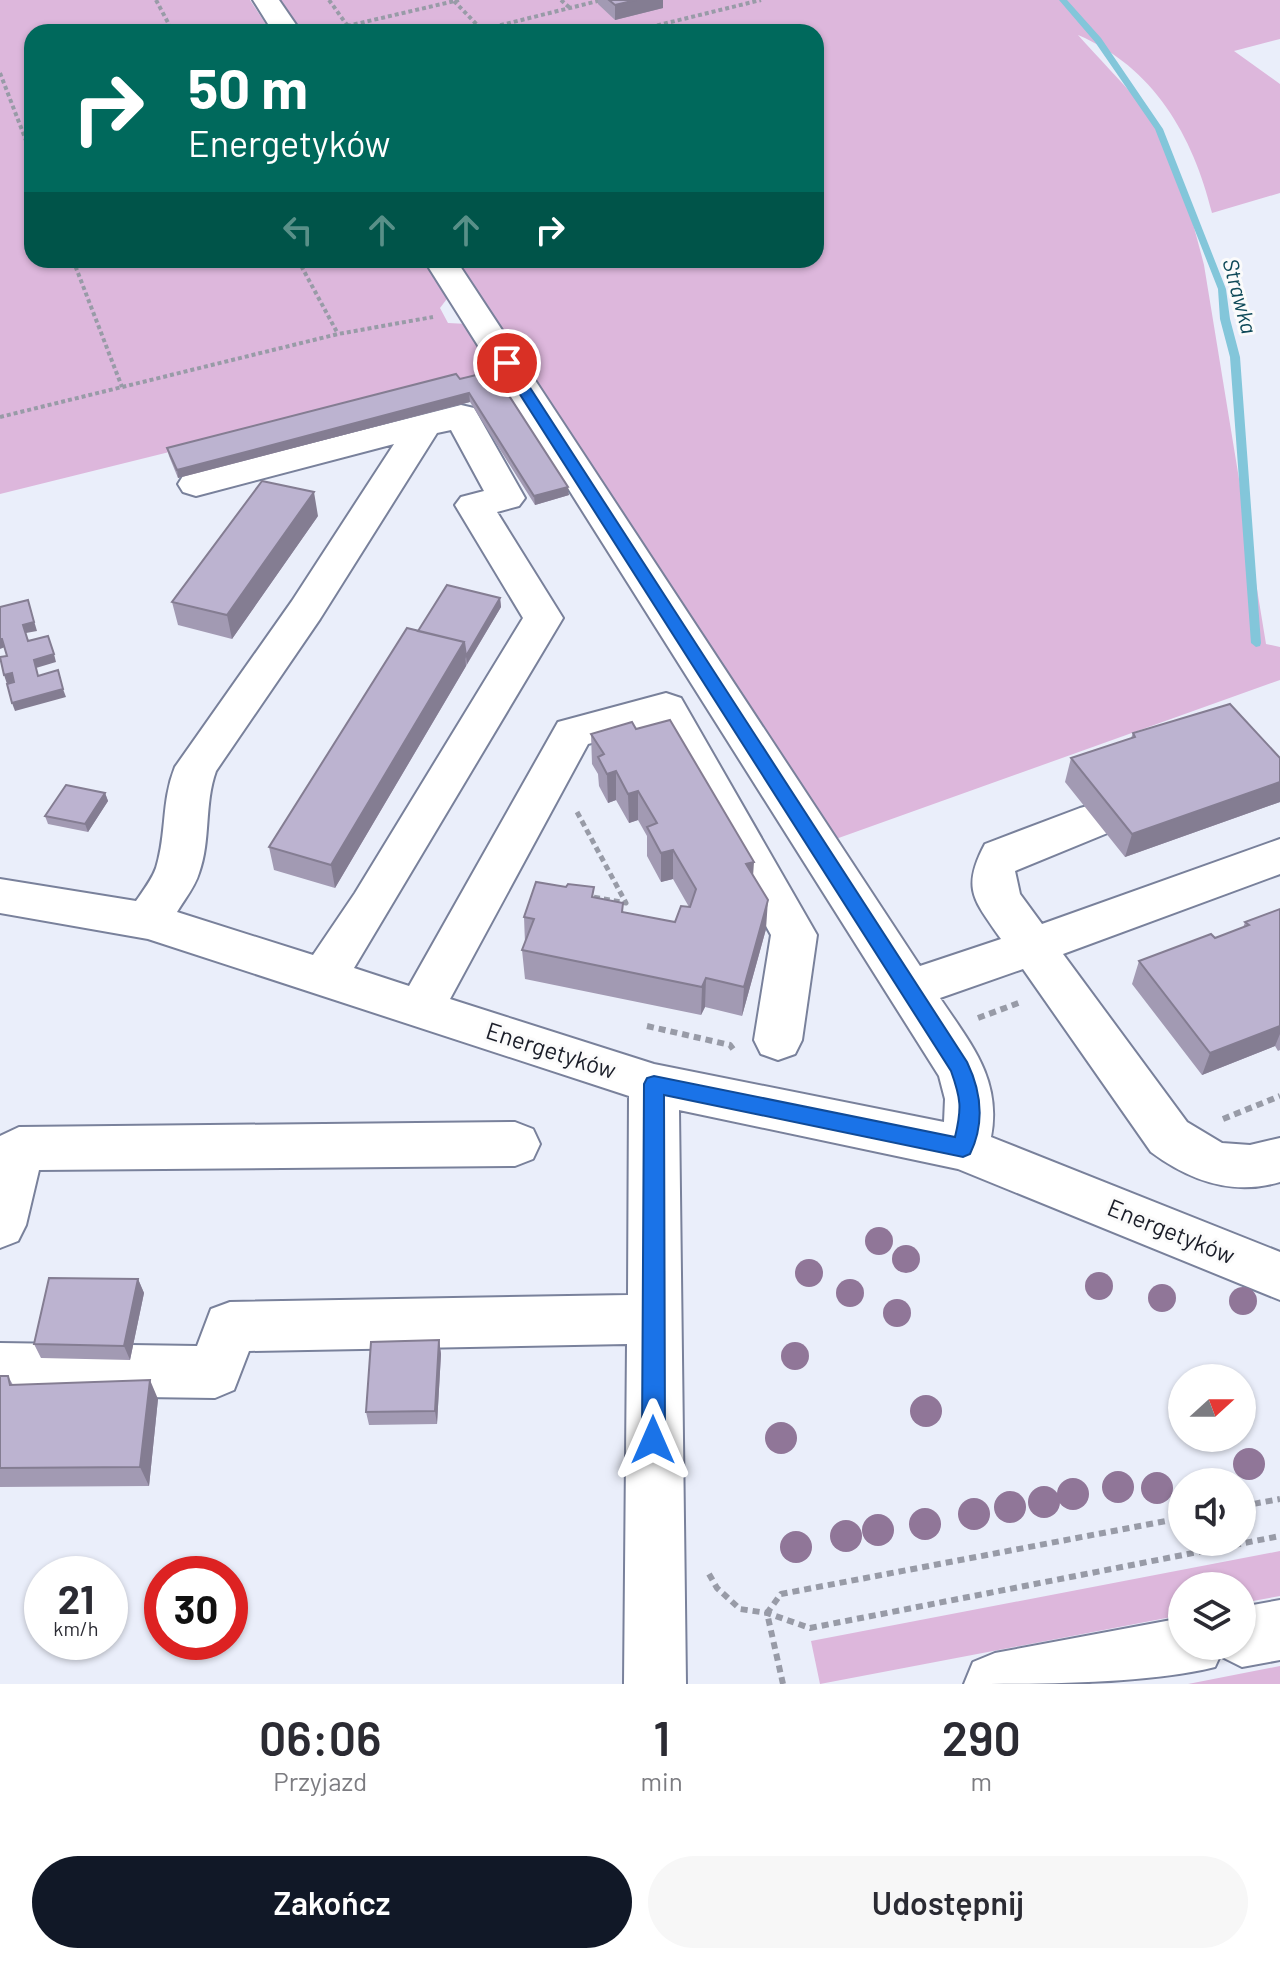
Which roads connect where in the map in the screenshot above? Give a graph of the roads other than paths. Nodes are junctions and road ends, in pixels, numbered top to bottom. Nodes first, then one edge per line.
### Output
1 (266, 0) edge
2 (282, 24) edge
3 (445, 268) edge
4 (425, 424) junction
5 (196, 484) dead end
6 (1095, 820) edge
7 (1280, 856) edge
8 (0, 896) edge
9 (148, 921) junction
10 (1031, 947) junction
11 (323, 978) junction
12 (907, 989) junction
13 (420, 1009) junction
14 (778, 1040) dead end
15 (654, 1084) junction
16 (515, 1144) dead end
17 (963, 1148) junction
18 (1280, 1160) edge
19 (0, 1225) edge
20 (1280, 1276) edge
21 (653, 1319) junction
22 (0, 1369) edge
23 (1280, 1630) edge
24 (1256, 1634) edge
25 (1168, 1651) edge
26 (655, 1684) edge
27 (995, 1684) edge

1 - 2 street
3 - 12 street
4 - 5 street
4 - 9 street
4 - 11 street
6 - 10 street
7 - 10 street
8 - 9 street, Energetyków
9 - 11 street, Energetyków
10 - 12 street
10 - 18 street
11 - 13 street, Energetyków
12 - 17 street
13 - 14 street
13 - 15 street, Energetyków
15 - 17 street, Energetyków
15 - 21 street
16 - 19 street
17 - 20 street, Energetyków
21 - 22 street
21 - 26 street
23 - 24 street
25 - 27 street

